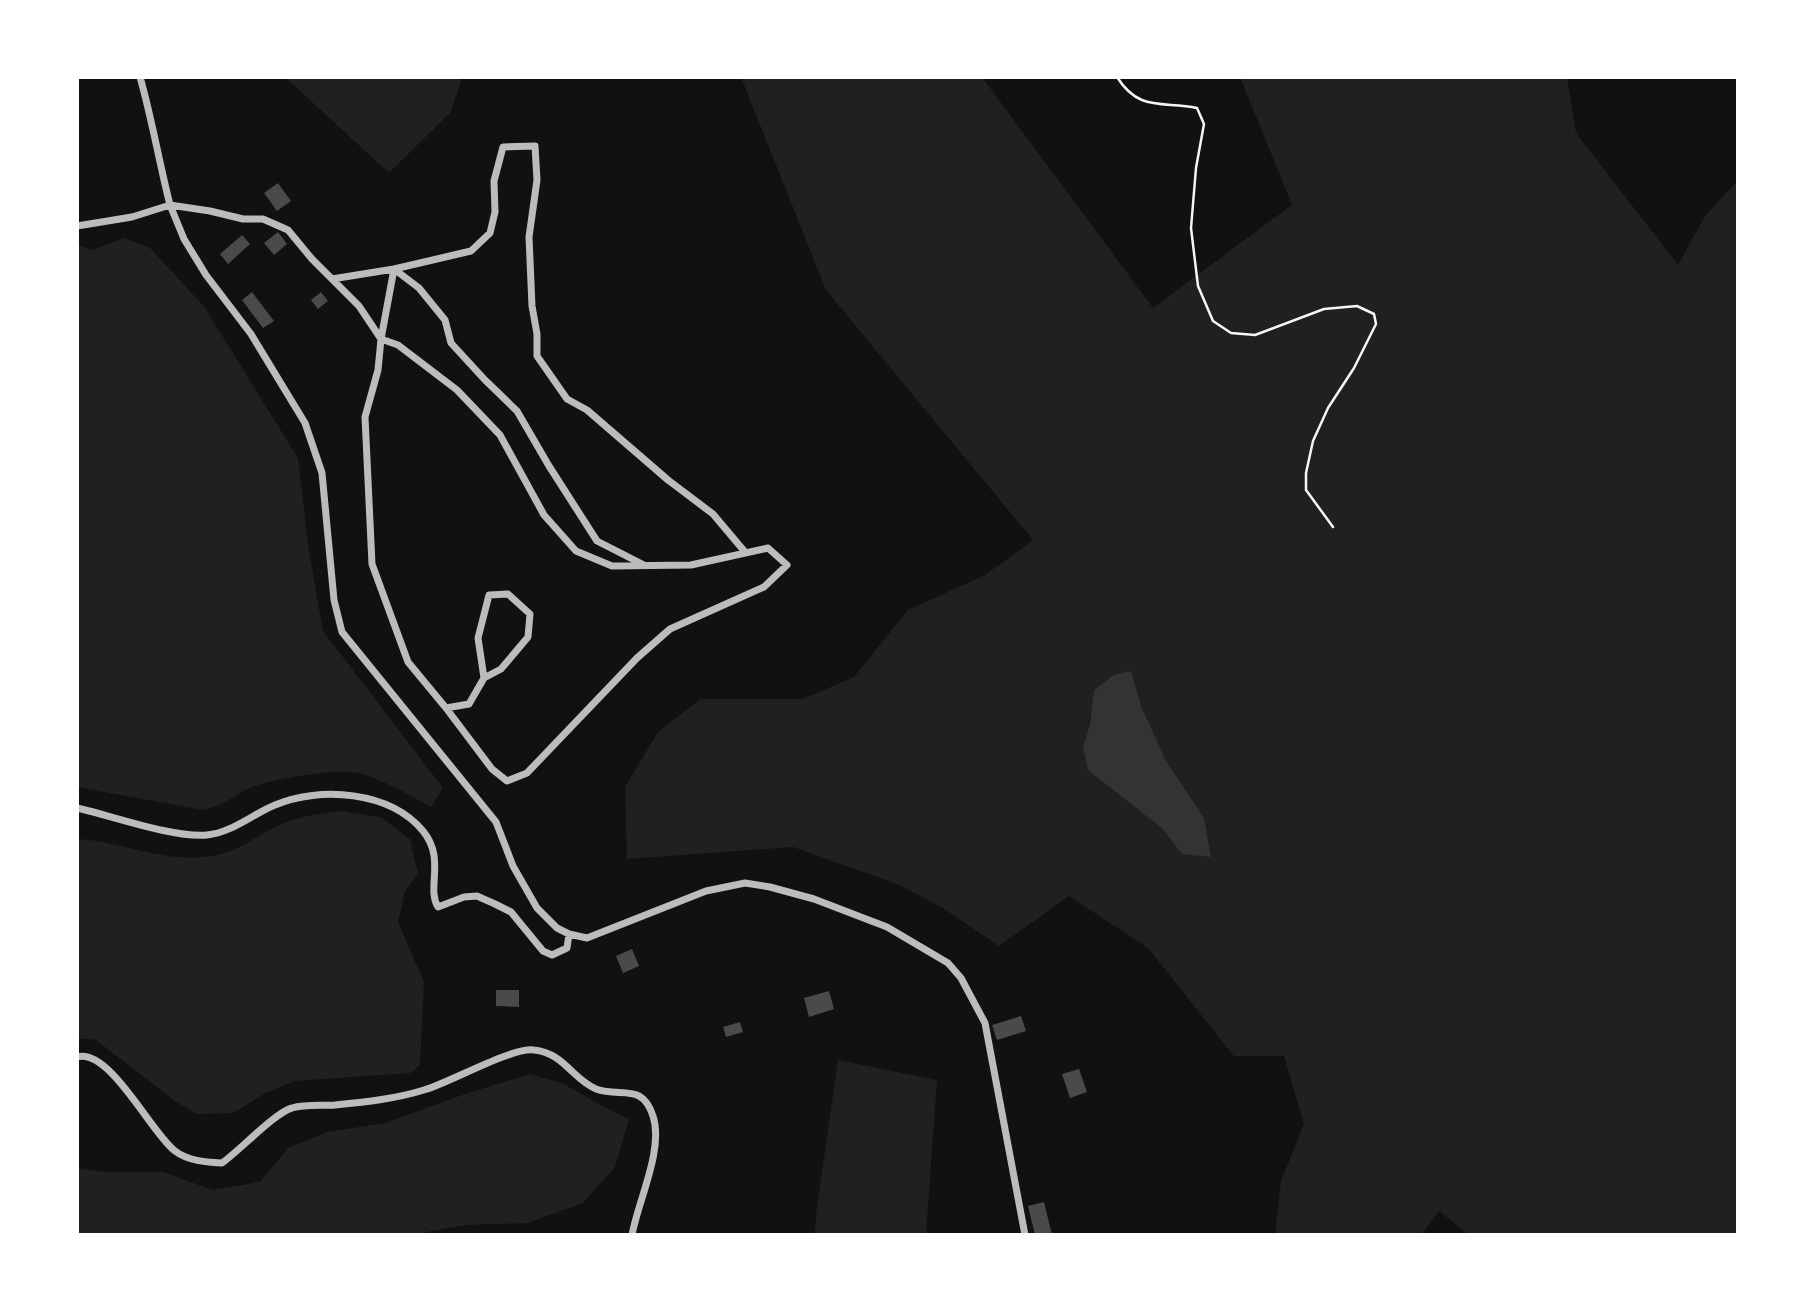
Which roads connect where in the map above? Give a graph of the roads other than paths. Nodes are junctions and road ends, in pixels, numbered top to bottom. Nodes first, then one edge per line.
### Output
1 (140, 77) edge
2 (170, 205) junction
3 (77, 226) edge
4 (394, 269) junction
5 (332, 279) junction
6 (381, 339) junction
7 (745, 552) junction
8 (644, 565) junction
9 (484, 678) junction
10 (446, 708) junction
11 (77, 808) edge
12 (569, 934) junction
13 (77, 1057) edge
14 (632, 1235) edge
15 (1025, 1235) edge

1 - 2 street
2 - 3 street
2 - 5 street
2 - 12 street
4 - 5 street
4 - 6 street
4 - 7 street
4 - 8 street
5 - 6 street
6 - 8 street
6 - 10 street
7 - 8 street
7 - 10 street
9 - 9 street
9 - 10 street
11 - 12 street
12 - 15 street
13 - 14 street

